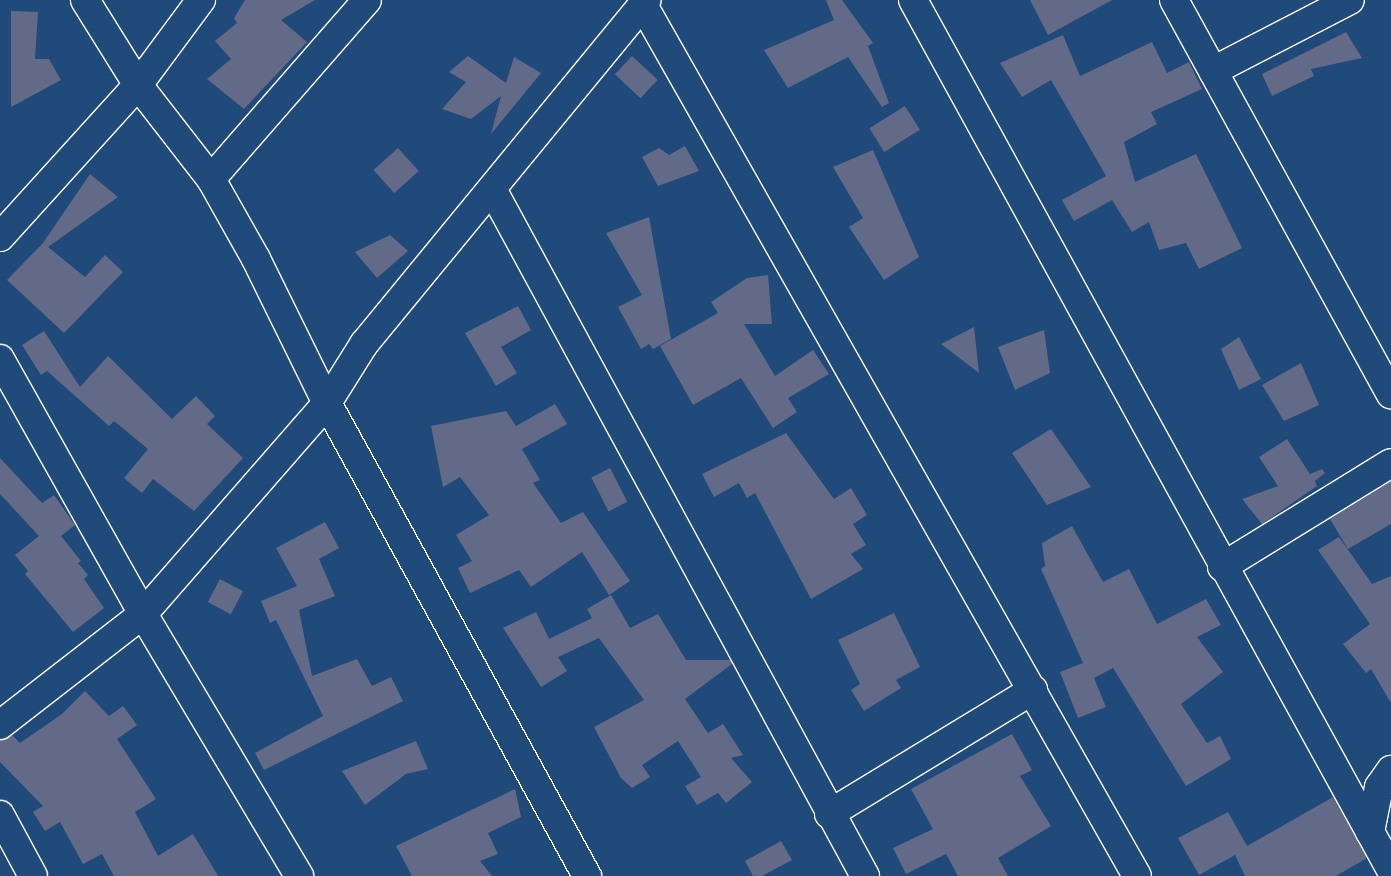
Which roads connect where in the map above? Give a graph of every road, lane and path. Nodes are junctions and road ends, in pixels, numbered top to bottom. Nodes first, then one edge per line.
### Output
1 (85, 0) edge
2 (201, 0) edge
3 (367, 0) edge
4 (913, 0) edge
5 (1174, 0) edge
6 (1350, 0) edge
7 (645, 2) edge
8 (1213, 71) junction
9 (138, 85) junction
10 (211, 179) junction
11 (492, 189) junction
12 (0, 237) edge
13 (0, 360) edge
14 (1391, 394) edge
15 (327, 403) junction
16 (1391, 463) edge
17 (1222, 567) junction
18 (143, 614) junction
19 (1033, 690) junction
20 (0, 725) edge
21 (1391, 770) edge
22 (829, 814) junction
23 (0, 815) edge
24 (1370, 832) junction
25 (1391, 870) edge
26 (33, 876) edge
27 (299, 876) edge
28 (587, 876) edge
29 (865, 876) edge
30 (1137, 876) edge

1 - 9 street
2 - 9 street
3 - 10 street
4 - 17 street
5 - 8 street
6 - 8 street
7 - 11 street
7 - 19 street
8 - 14 street
9 - 10 street
9 - 12 street
10 - 15 street
11 - 15 street
11 - 22 street
13 - 18 street
15 - 18 street
15 - 28 street
16 - 17 street
17 - 24 street
18 - 20 street
18 - 27 street
19 - 22 street
19 - 30 street
21 - 24 street
22 - 29 street
23 - 26 street
24 - 25 street

